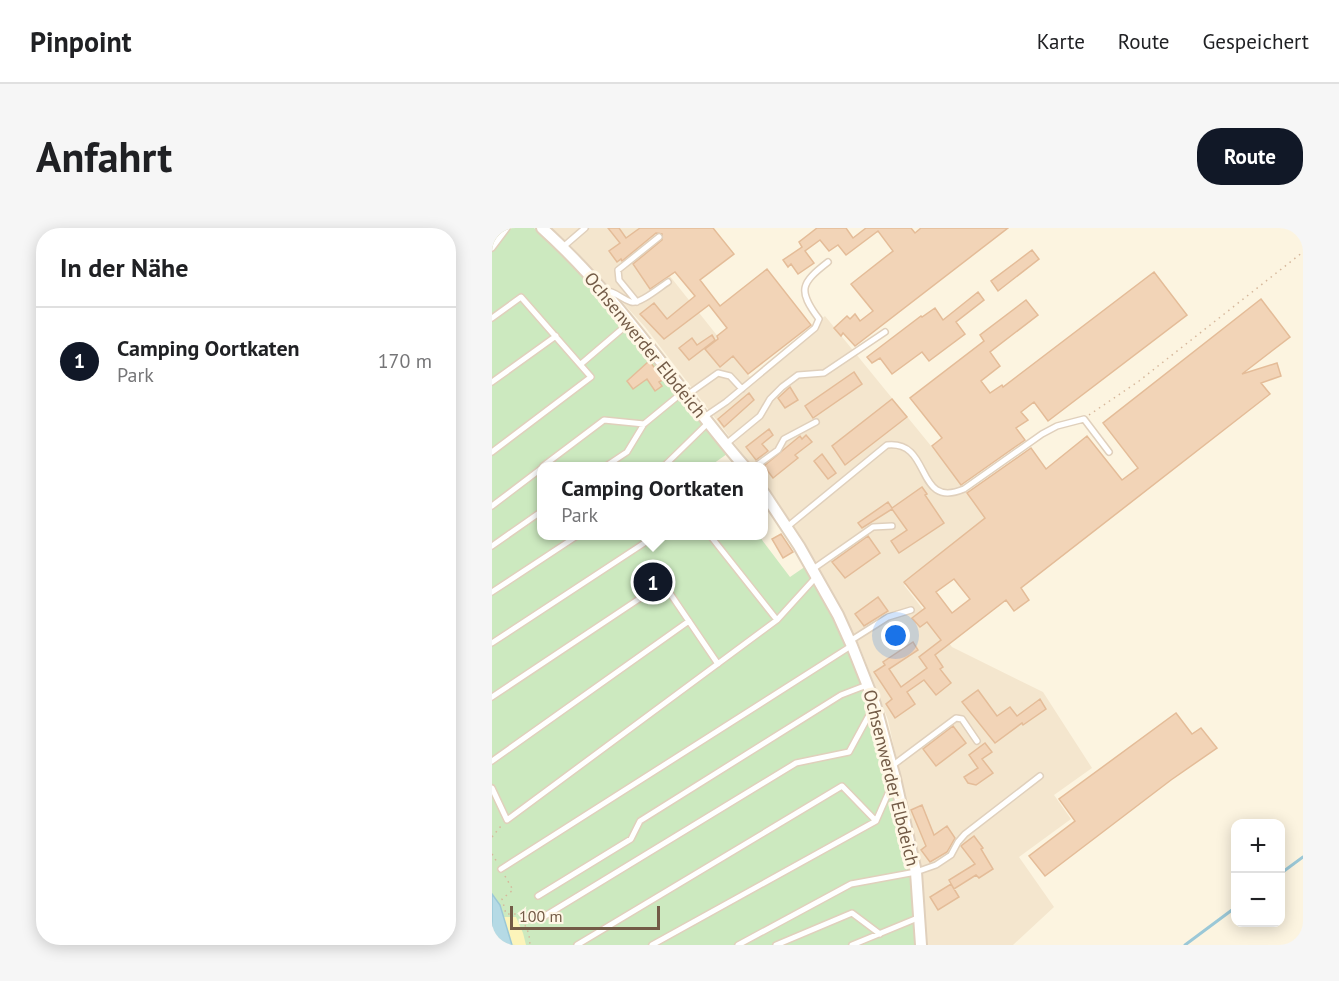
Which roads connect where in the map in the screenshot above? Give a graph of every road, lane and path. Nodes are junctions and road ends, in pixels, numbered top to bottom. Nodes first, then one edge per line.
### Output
1 (507, 228) edge
2 (542, 228) edge
3 (585, 228) edge
4 (659, 237) dead end
5 (563, 247) junction
6 (492, 248) edge
7 (1303, 252) edge
8 (828, 262) dead end
9 (668, 282) dead end
10 (603, 290) junction
11 (637, 302) junction
12 (492, 318) edge
13 (629, 322) junction
14 (885, 332) dead end
15 (556, 336) junction
16 (581, 364) junction
17 (492, 382) edge
18 (742, 388) junction
19 (684, 394) junction
20 (1084, 419) junction
21 (705, 421) junction
22 (816, 422) dead end
23 (644, 424) junction
24 (725, 445) junction
25 (492, 452) edge
26 (1109, 452) dead end
27 (549, 462) edge
28 (612, 462) edge
29 (668, 462) edge
30 (740, 462) edge
31 (762, 462) edge
32 (537, 472) edge
33 (768, 500) edge
34 (492, 506) edge
35 (537, 514) edge
36 (787, 526) junction
37 (892, 526) dead end
38 (571, 540) edge
39 (649, 540) edge
40 (714, 540) edge
41 (492, 546) edge
42 (815, 572) junction
43 (492, 592) edge
44 (910, 610) dead end
45 (777, 620) junction
46 (689, 621) junction
47 (492, 643) edge
48 (851, 643) junction
49 (718, 664) junction
50 (868, 685) junction
51 (492, 697) edge
52 (875, 704) junction
53 (977, 741) dead end
54 (492, 761) edge
55 (891, 766) junction
56 (1040, 776) dead end
57 (895, 778) junction
58 (492, 788) edge
59 (507, 820) junction
60 (876, 821) junction
61 (492, 837) edge
62 (492, 855) edge
63 (501, 869) junction
64 (916, 872) junction
65 (538, 896) dead end
66 (920, 917) junction
67 (540, 919) dead end
68 (880, 934) junction
69 (530, 945) edge
70 (578, 945) edge
71 (652, 945) edge
72 (738, 945) edge
73 (776, 945) edge
74 (852, 945) edge
75 (921, 945) edge

1 - 6 lane
2 - 5 street, Ochsenwerder Elbdeich
3 - 5 lane
4 - 11 lane
5 - 10 street, Ochsenwerder Elbdeich
7 - 20 path
8 - 18 lane
9 - 11 lane
10 - 11 lane
10 - 13 street, Ochsenwerder Elbdeich
12 - 15 lane
13 - 16 lane
13 - 19 street, Ochsenwerder Elbdeich
14 - 24 lane
15 - 16 lane
15 - 17 lane
16 - 25 lane
18 - 19 lane
18 - 21 lane
19 - 21 street, Ochsenwerder Elbdeich
19 - 23 lane
20 - 26 lane
20 - 36 lane
21 - 24 street, Ochsenwerder Elbdeich
21 - 29 lane
22 - 31 lane
23 - 27 lane
23 - 28 lane
24 - 30 street, Ochsenwerder Elbdeich
32 - 34 lane
33 - 36 street, Ochsenwerder Elbdeich
35 - 41 lane
36 - 42 street, Ochsenwerder Elbdeich
37 - 42 lane
38 - 43 lane
39 - 47 lane
40 - 45 lane
42 - 45 lane
42 - 48 street, Ochsenwerder Elbdeich
44 - 48 lane
45 - 49 lane
46 - 49 lane
46 - 51 lane
46 - 54 lane
48 - 50 street, Ochsenwerder Elbdeich
48 - 63 lane
49 - 59 lane
50 - 52 street, Ochsenwerder Elbdeich
50 - 65 lane
52 - 55 street, Ochsenwerder Elbdeich
52 - 67 lane
53 - 55 lane
55 - 57 street, Ochsenwerder Elbdeich
56 - 64 lane
57 - 60 lane
57 - 64 street, Ochsenwerder Elbdeich
58 - 59 lane
59 - 61 path
60 - 70 lane
60 - 71 lane
62 - 63 path
63 - 69 path
64 - 66 street, Ochsenwerder Elbdeich
64 - 72 lane
66 - 68 lane
66 - 75 street, Ochsenwerder Elbdeich
68 - 73 lane
68 - 74 lane

